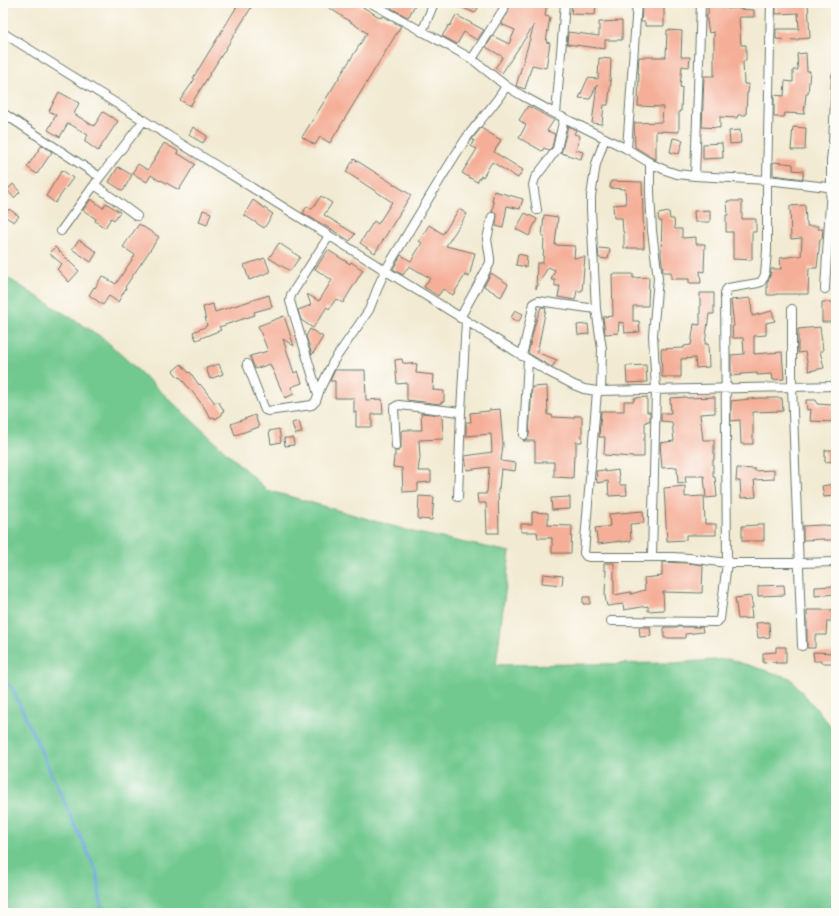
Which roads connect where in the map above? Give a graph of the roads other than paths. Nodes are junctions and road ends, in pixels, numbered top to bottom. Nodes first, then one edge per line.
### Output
1 (371, 3) edge
2 (434, 3) edge
3 (505, 3) edge
4 (565, 3) edge
5 (637, 3) edge
6 (701, 3) edge
7 (771, 3) edge
8 (422, 32) junction
9 (3, 33) edge
10 (472, 59) junction
11 (836, 76) edge
12 (506, 86) junction
13 (3, 113) edge
14 (556, 114) junction
15 (564, 118) junction
16 (144, 120) junction
17 (605, 138) junction
18 (627, 149) junction
19 (650, 163) junction
20 (696, 176) junction
21 (100, 177) junction
22 (767, 180) junction
23 (95, 185) junction
24 (834, 187) edge
25 (538, 210) dead end
26 (137, 216) dead end
27 (492, 217) dead end
28 (61, 231) dead end
29 (329, 236) junction
30 (385, 271) junction
31 (825, 289) dead end
32 (596, 309) junction
33 (792, 309) dead end
34 (463, 319) junction
35 (525, 357) junction
36 (247, 364) dead end
37 (836, 386) edge
38 (792, 387) junction
39 (726, 388) junction
40 (656, 390) junction
41 (599, 391) junction
42 (318, 394) junction
43 (461, 412) junction
44 (524, 435) dead end
45 (396, 446) dead end
46 (458, 497) dead end
47 (652, 557) junction
48 (836, 562) edge
49 (727, 563) junction
50 (798, 563) junction
51 (611, 621) dead end
52 (802, 646) dead end

1 - 8 street
2 - 8 street
3 - 10 street
4 - 14 street
5 - 18 street
6 - 20 street
7 - 22 street
8 - 10 street
9 - 16 street
10 - 12 street
11 - 24 street
12 - 14 street
12 - 30 street
13 - 21 street
14 - 15 street
15 - 17 street
15 - 25 street
16 - 21 street
16 - 29 street
17 - 18 street
17 - 32 street
18 - 19 street
19 - 20 street
19 - 40 street
20 - 22 street
21 - 23 street
22 - 24 street
22 - 39 street
23 - 26 street
23 - 28 street
24 - 31 street
27 - 34 street
29 - 30 street
29 - 42 street
30 - 34 street
30 - 42 street
32 - 35 street
32 - 41 street
33 - 38 street
34 - 35 street
34 - 43 street
35 - 41 street
35 - 44 street
36 - 42 street
37 - 38 street
38 - 39 street
38 - 50 street
39 - 40 street
39 - 49 street
40 - 41 street
40 - 47 street
41 - 47 street
43 - 45 street
43 - 46 street
47 - 49 street
48 - 50 street
49 - 50 street
49 - 51 street
50 - 52 street

